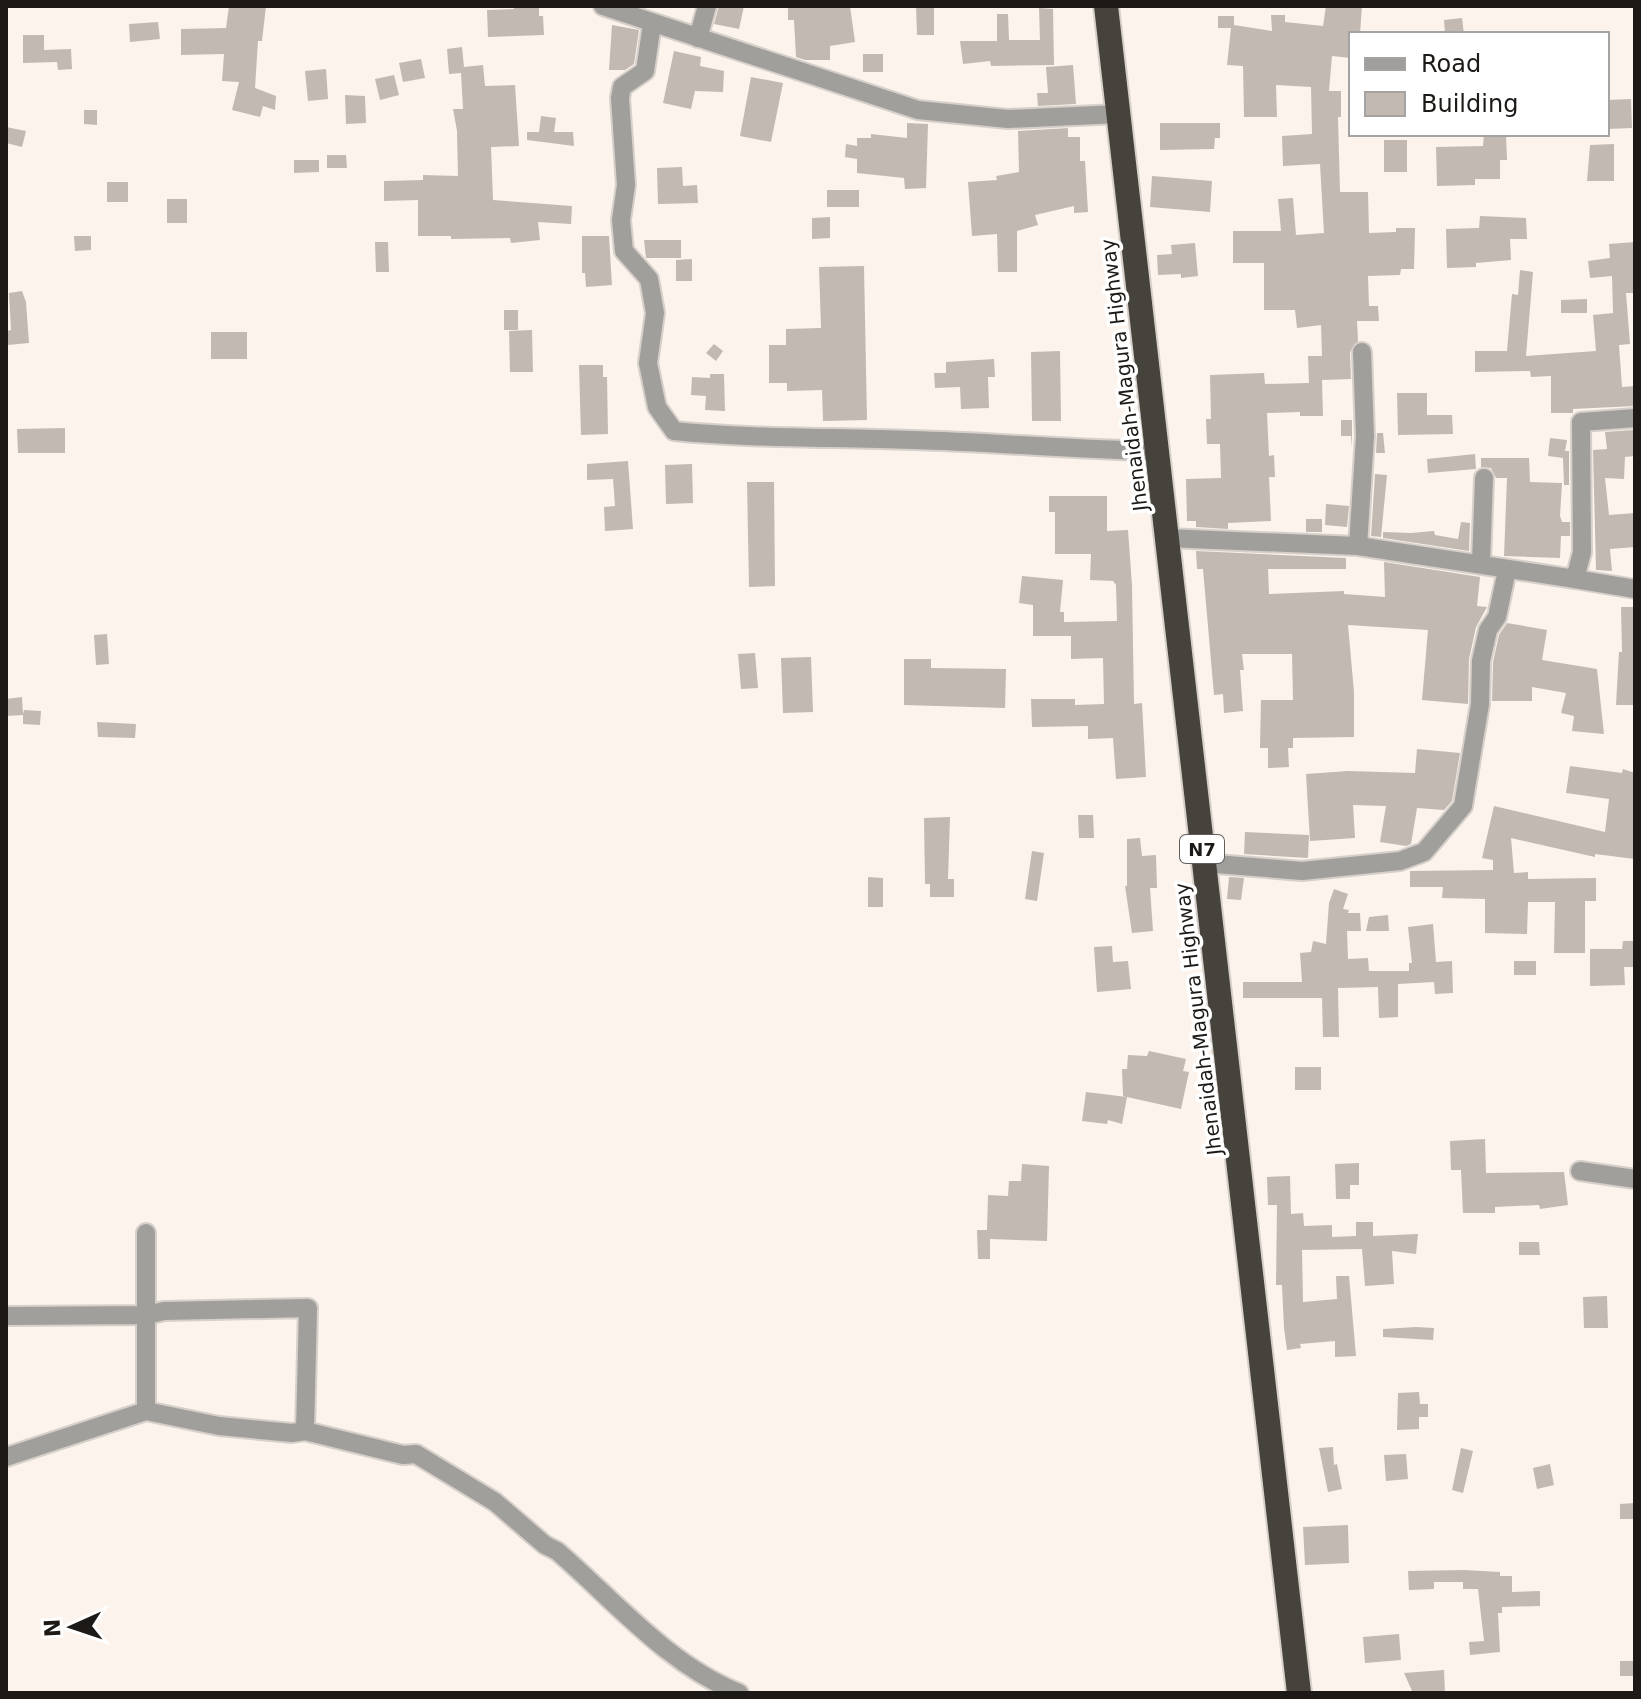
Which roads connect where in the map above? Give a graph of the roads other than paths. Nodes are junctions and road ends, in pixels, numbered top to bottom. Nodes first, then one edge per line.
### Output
1 (603, 6) edge
2 (707, 6) edge
3 (1106, 6) edge
4 (652, 24) junction
5 (698, 38) junction
6 (1118, 114) junction
7 (1362, 352) dead end
8 (1635, 418) edge
9 (1157, 451) junction
10 (1484, 478) dead end
11 (1167, 538) junction
12 (1358, 546) junction
13 (1481, 563) junction
14 (1507, 570) junction
15 (1575, 579) junction
16 (1635, 589) edge
17 (1204, 863) junction
18 (1580, 1171) dead end
19 (1635, 1179) edge
20 (146, 1233) dead end
21 (147, 1315) junction
22 (6, 1316) edge
23 (146, 1411) junction
24 (305, 1431) junction
25 (6, 1457) edge
26 (739, 1693) edge
27 (1299, 1693) edge

1 - 4 street
2 - 5 street
3 - 6 highway, Jhenaidah-Magura Highway / N7
4 - 5 street
4 - 9 street
5 - 6 street
6 - 9 highway, Jhenaidah-Magura Highway / N7
7 - 12 street
8 - 15 street
9 - 11 highway, Jhenaidah-Magura Highway / N7
10 - 13 street
11 - 12 street
11 - 17 highway, Jhenaidah-Magura Highway / N7
12 - 13 street
13 - 14 street
14 - 15 street
14 - 17 street
15 - 16 street
17 - 27 highway, Jhenaidah-Magura Highway / N7
18 - 19 street
20 - 21 street
21 - 22 street
21 - 23 street
21 - 24 street
23 - 24 street
23 - 25 street
24 - 26 street

